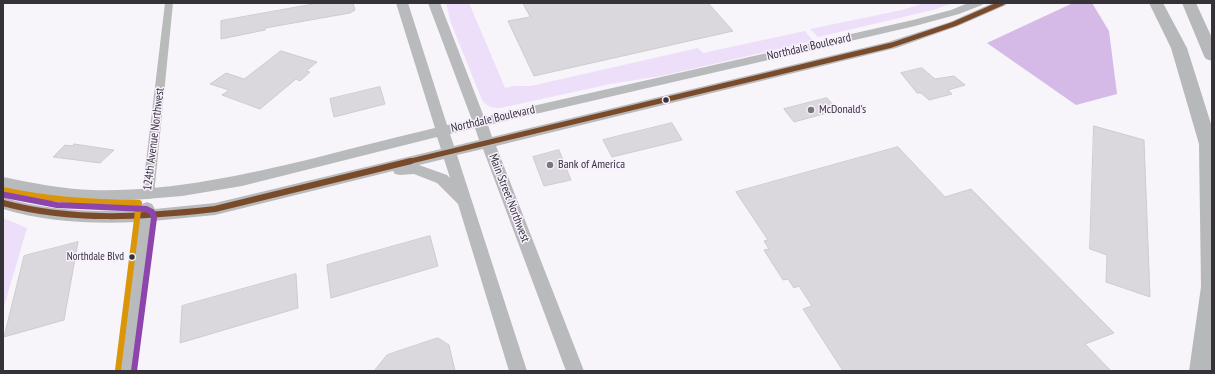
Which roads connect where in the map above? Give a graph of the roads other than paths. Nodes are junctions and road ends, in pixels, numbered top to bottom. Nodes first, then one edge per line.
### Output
1 (170, 3) edge
2 (402, 3) edge
3 (434, 3) edge
4 (978, 3) edge
5 (1002, 3) edge
6 (1156, 3) edge
7 (1189, 3) edge
8 (873, 32) junction
9 (824, 44) junction
10 (1212, 56) edge
11 (839, 58) junction
12 (774, 74) junction
13 (480, 122) junction
14 (442, 131) junction
15 (488, 142) junction
16 (1208, 144) junction
17 (449, 152) junction
18 (1212, 165) edge
19 (367, 172) junction
20 (3, 182) edge
21 (148, 195) junction
22 (3, 203) edge
23 (465, 204) junction
24 (146, 217) junction
25 (126, 371) edge
26 (518, 371) edge
27 (575, 371) edge
28 (1202, 371) edge

1 - 21 street, 124th Avenue Northwest
2 - 14 street
3 - 13 street, Main Street Northwest
4 - 8 street, Northdale Boulevard
5 - 11 street, Northdale Boulevard
6 - 16 highway
7 - 10 highway
8 - 9 street, Northdale Boulevard
8 - 11 street
9 - 12 street
9 - 13 street, Northdale Boulevard
11 - 12 street, Northdale Boulevard
12 - 15 street, Northdale Boulevard
13 - 14 street, Northdale Boulevard
13 - 15 street, Main Street Northwest
14 - 17 street
14 - 21 street, Northdale Boulevard
15 - 17 street, Northdale Boulevard
15 - 27 street, Main Street Northwest
16 - 18 highway
16 - 28 highway
17 - 19 street, Northdale Boulevard
17 - 23 street
19 - 23 street
19 - 24 street, Northdale Boulevard
20 - 21 street, Northdale Boulevard
21 - 24 street, 124th Avenue Northwest
22 - 24 street, Northdale Boulevard
23 - 26 street
24 - 25 street, 124th Avenue Northwest

